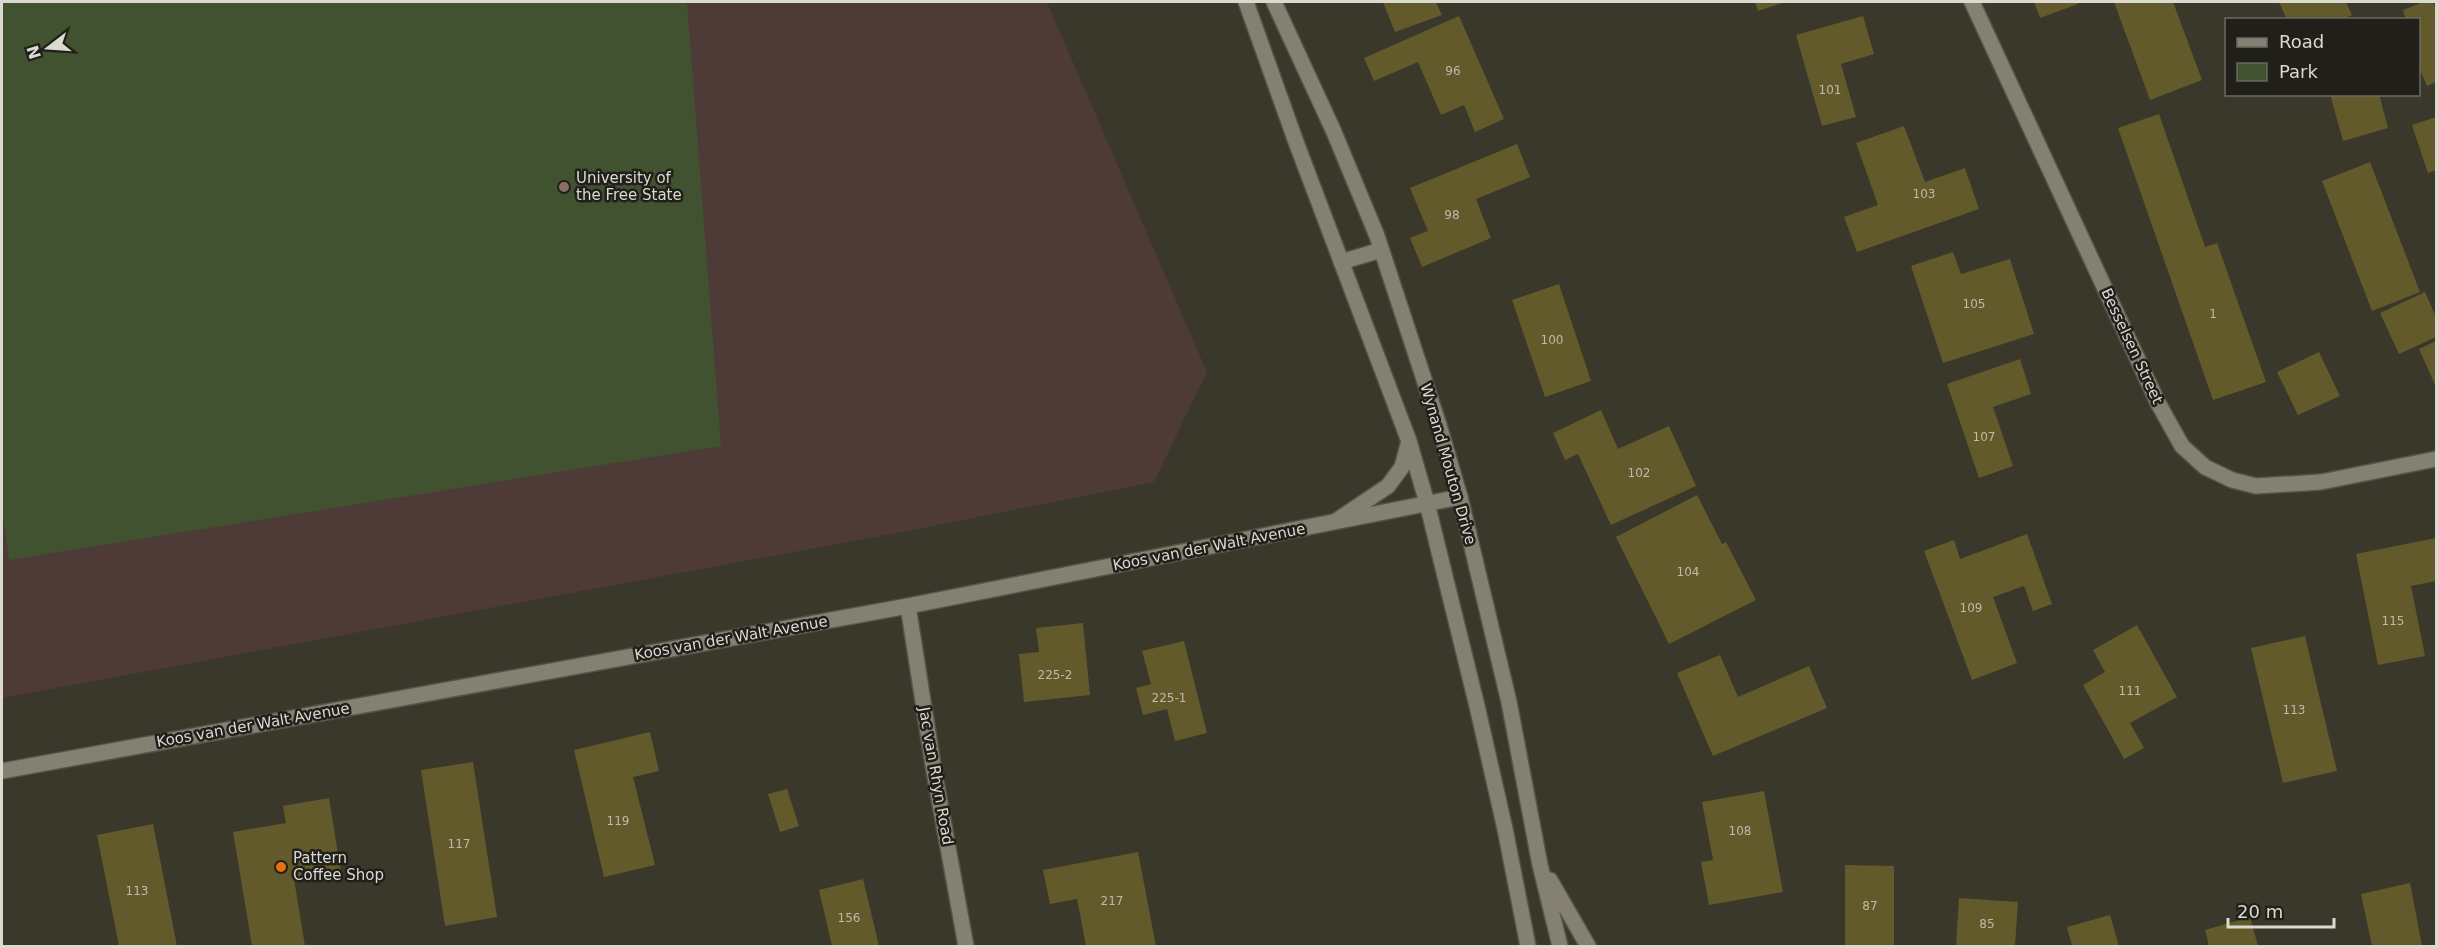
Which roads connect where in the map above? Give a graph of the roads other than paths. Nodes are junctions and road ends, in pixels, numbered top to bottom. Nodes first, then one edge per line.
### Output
1 (1246, 2) edge
2 (1274, 2) edge
3 (1972, 2) edge
4 (1381, 250) junction
5 (1341, 262) junction
6 (1409, 441) junction
7 (2436, 459) edge
8 (1460, 496) junction
9 (1427, 503) junction
10 (1336, 521) junction
11 (908, 606) junction
12 (2, 771) edge
13 (1540, 865) junction
14 (966, 946) edge
15 (1528, 946) edge
16 (1560, 946) edge
17 (1588, 946) edge

1 - 5 street, Wynand Mouton Drive
2 - 4 street, Wynand Mouton Drive
3 - 7 street, Besselsen Street
4 - 5 street
4 - 8 street, Wynand Mouton Drive
5 - 6 street, Wynand Mouton Drive
6 - 9 street, Wynand Mouton Drive
6 - 10 street
8 - 9 street, Koos van der Walt Avenue
8 - 13 street, Wynand Mouton Drive
9 - 10 street, Koos van der Walt Avenue
9 - 15 street, Wynand Mouton Drive
10 - 11 street, Koos van der Walt Avenue
11 - 12 street, Koos van der Walt Avenue
11 - 14 street, Jac van Rhyn Road
13 - 16 street, Wynand Mouton Drive
13 - 17 street

